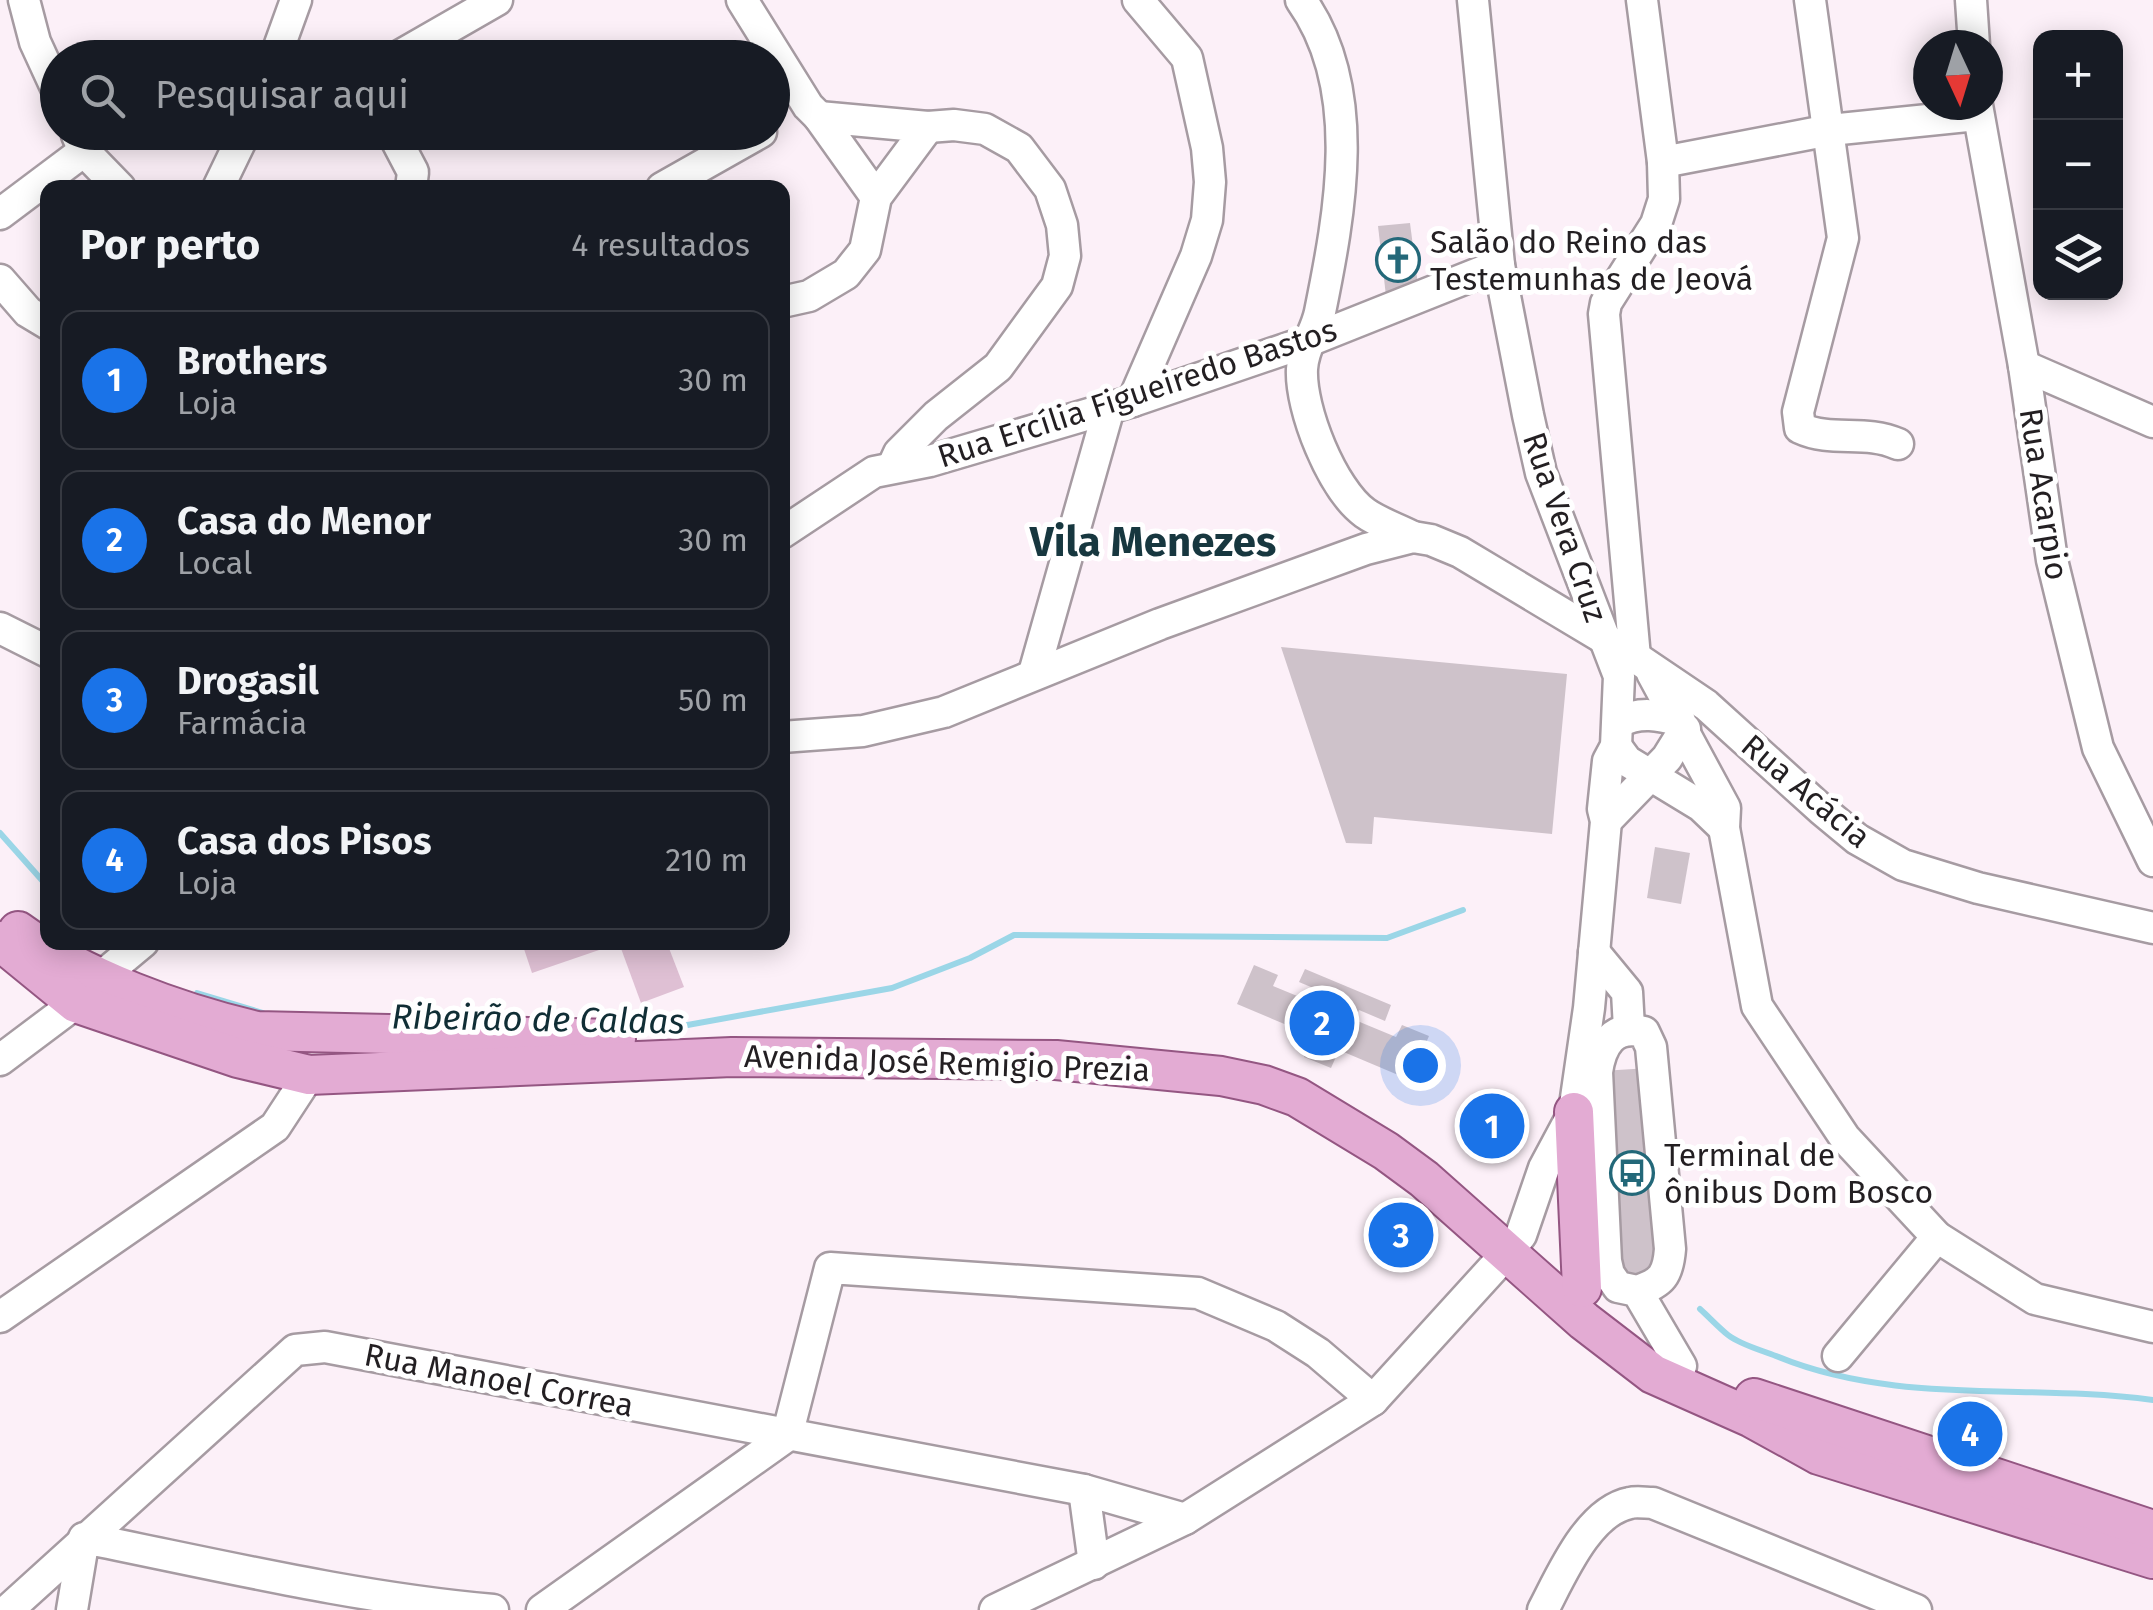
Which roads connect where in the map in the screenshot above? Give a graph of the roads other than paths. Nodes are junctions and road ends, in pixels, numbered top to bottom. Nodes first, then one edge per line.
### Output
1 (24, 0) edge
2 (296, 0) edge
3 (742, 0) edge
4 (1138, 0) edge
5 (1301, 0) edge
6 (1473, 0) edge
7 (1642, 0) edge
8 (1810, 0) edge
9 (1971, 0) edge
10 (490, 1) edge
11 (1973, 30) edge
12 (282, 40) edge
13 (426, 40) edge
14 (768, 40) edge
15 (40, 53) edge
16 (790, 75) edge
17 (813, 111) junction
18 (790, 119) edge
19 (1913, 119) edge
20 (1979, 120) edge
21 (928, 127) junction
22 (1830, 130) junction
23 (71, 150) edge
24 (87, 150) edge
25 (236, 150) edge
26 (401, 150) edge
27 (728, 150) edge
28 (1663, 162) junction
29 (113, 180) edge
30 (222, 180) edge
31 (412, 180) edge
32 (676, 180) edge
33 (876, 196) junction
34 (0, 214) edge
35 (1498, 264) junction
36 (0, 280) edge
37 (790, 300) edge
38 (40, 319) edge
39 (1306, 342) junction
40 (2024, 366) junction
41 (1121, 404) junction
42 (2153, 422) edge
43 (1898, 444) dead end
44 (894, 466) junction
45 (790, 528) edge
46 (1413, 537) junction
47 (0, 628) edge
48 (1603, 639) junction
49 (40, 648) edge
50 (1642, 662) junction
51 (1034, 673) junction
52 (1683, 725) junction
53 (1618, 734) junction
54 (790, 736) edge
55 (1651, 776) junction
56 (1606, 821) junction
57 (1724, 828) junction
58 (2153, 861) edge
59 (0, 916) edge
60 (2153, 928) edge
61 (0, 941) edge
62 (40, 949) edge
63 (41, 950) edge
64 (135, 950) edge
65 (1594, 952) junction
66 (89, 990) junction
67 (1629, 1028) junction
68 (0, 1060) edge
69 (309, 1075) junction
70 (1574, 1112) junction
71 (1937, 1238) junction
72 (1514, 1244) junction
73 (1582, 1288) junction
74 (1637, 1291) junction
75 (0, 1317) edge
76 (2153, 1327) edge
77 (1838, 1356) dead end
78 (1681, 1366) junction
79 (1373, 1400) junction
80 (786, 1436) junction
81 (1084, 1490) junction
82 (1185, 1518) junction
83 (2153, 1530) edge
84 (84, 1538) junction
85 (2153, 1559) edge
86 (1094, 1564) junction
87 (299, 1596) edge
88 (443, 1608) edge
89 (8, 1610) edge
90 (72, 1610) edge
91 (493, 1610) edge
92 (542, 1610) edge
93 (995, 1610) edge
94 (1544, 1610) edge
95 (1916, 1610) edge

1 - 15 street
2 - 12 street
3 - 14 street
4 - 41 street
5 - 39 street, Rua Acácia
6 - 35 street, Rua Vera Cruz
7 - 28 street
8 - 22 street
9 - 11 street
10 - 13 street
16 - 17 street
17 - 18 street
17 - 21 street
17 - 33 street
19 - 22 street
20 - 40 street, Rua Acarpio
21 - 33 street
21 - 44 street
22 - 28 street
22 - 43 street
23 - 34 street
24 - 29 street
25 - 30 street
26 - 31 street
27 - 32 street
28 - 50 street
33 - 37 street
35 - 39 street, Rua Ercília Figueiredo Bastos
35 - 48 street, Rua Vera Cruz
36 - 38 street
39 - 41 street, Rua Ercília Figueiredo Bastos
39 - 46 street, Rua Acácia
40 - 42 street
40 - 58 street, Rua Acarpio
41 - 44 street, Rua Ercília Figueiredo Bastos
41 - 51 street
44 - 45 street, Rua Ercília Figueiredo Bastos
46 - 48 street, Rua Acácia
46 - 51 street
47 - 49 street
48 - 50 street, Rua Acácia
48 - 53 street, Rua Vera Cruz
50 - 52 street
50 - 60 street, Rua Acácia
51 - 54 street
52 - 53 street
52 - 55 street
52 - 57 street
53 - 55 street
53 - 56 street, Rua Vera Cruz
55 - 56 street
55 - 57 street
56 - 65 street, Rua Vera Cruz
57 - 71 street
59 - 62 main road, Avenida José Remigio Prezia
61 - 66 main road, Avenida José Remigio Prezia
63 - 66 main road, Avenida José Remigio Prezia
64 - 66 street
65 - 67 street
65 - 70 street, Rua Vera Cruz
66 - 68 street
66 - 69 main road, Avenida José Remigio Prezia
66 - 72 main road, Avenida José Remigio Prezia
67 - 74 street
67 - 74 street
69 - 72 main road, Avenida José Remigio Prezia
69 - 75 street
70 - 72 street
70 - 73 main road
71 - 76 street
71 - 77 street
72 - 73 main road, Avenida José Remigio Prezia
72 - 79 street
72 - 85 main road, Avenida José Remigio Prezia
73 - 78 main road, Avenida José Remigio Prezia
74 - 78 street
78 - 83 main road, Avenida José Remigio Prezia
79 - 80 street
79 - 82 street
80 - 81 street, Rua Manoel Correa
80 - 84 street, Rua Manoel Correa
80 - 92 street
81 - 82 street, Rua Manoel Correa
81 - 86 street
82 - 86 street
84 - 87 street
84 - 89 street, Rua Manoel Correa
84 - 90 street
86 - 93 street
87 - 88 street
88 - 91 street
94 - 95 street

